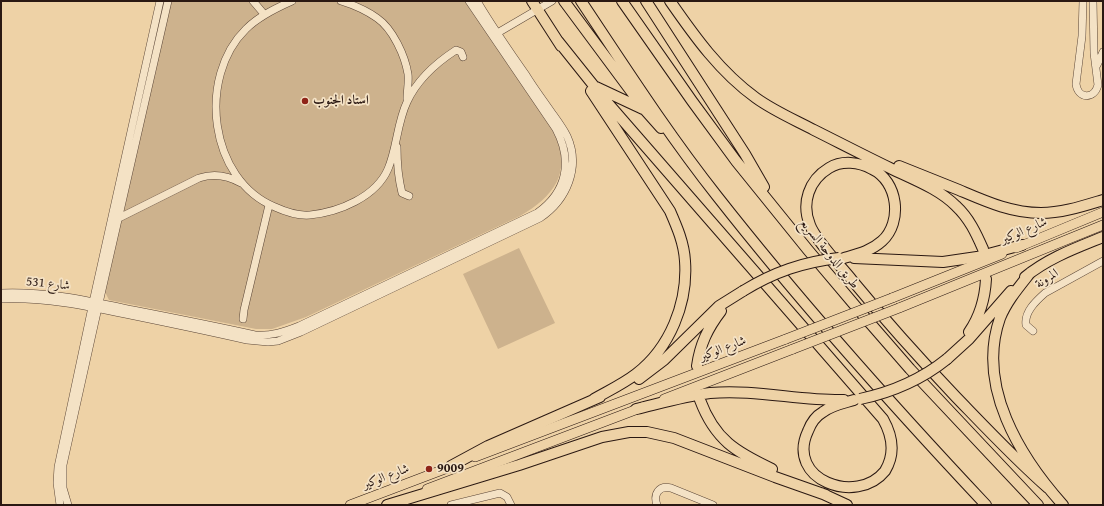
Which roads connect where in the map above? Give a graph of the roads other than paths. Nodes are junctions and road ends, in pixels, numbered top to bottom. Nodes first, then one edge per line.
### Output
1 (160, 1) edge
2 (168, 1) edge
3 (253, 1) edge
4 (292, 1) edge
5 (341, 1) edge
6 (469, 1) edge
7 (477, 1) edge
8 (552, 1) edge
9 (564, 1) edge
10 (581, 1) edge
11 (622, 1) edge
12 (646, 1) edge
13 (670, 1) edge
14 (1083, 1) edge
15 (1093, 1) edge
16 (353, 3) edge
17 (535, 5) edge
18 (264, 14) junction
19 (495, 35) junction
20 (558, 41) junction
21 (1103, 52) edge
22 (463, 57) dead end
23 (1096, 67) junction
24 (594, 86) junction
25 (406, 102) junction
26 (645, 110) junction
27 (397, 136) junction
28 (826, 136) junction
29 (690, 160) junction
30 (243, 184) junction
31 (409, 196) dead end
32 (1103, 200) edge
33 (269, 205) junction
34 (1103, 212) edge
35 (780, 214) junction
36 (119, 218) junction
37 (1103, 225) edge
38 (1103, 237) edge
39 (1022, 245) junction
40 (983, 249) dead end
41 (841, 258) junction
42 (1103, 261) edge
43 (1030, 273) junction
44 (986, 279) dead end
45 (1, 293) edge
46 (740, 293) junction
47 (1, 299) edge
48 (95, 305) junction
49 (243, 319) dead end
50 (1033, 331) dead end
51 (959, 347) junction
52 (697, 366) dead end
53 (857, 399) junction
54 (594, 400) junction
55 (700, 400) dead end
56 (636, 409) junction
57 (451, 466) junction
58 (1048, 488) junction
59 (826, 495) junction
60 (60, 505) edge
61 (68, 505) edge
62 (350, 505) edge
63 (386, 505) edge
64 (451, 505) edge
65 (510, 505) edge
66 (657, 505) edge
67 (713, 505) edge
68 (847, 505) edge
69 (986, 505) edge
70 (1038, 505) edge
71 (1063, 505) edge

1 - 48 street
2 - 36 street
3 - 18 street
4 - 18 street
5 - 16 street
6 - 19 street
7 - 19 street
8 - 17 street
9 - 26 highway
10 - 29 highway
11 - 35 highway, طريق الدوحة السريع
12 - 35 highway
13 - 28 highway
14 - 23 street
15 - 23 street
16 - 25 street
17 - 19 street
17 - 20 highway
18 - 30 street
19 - 48 street
20 - 24 highway
20 - 54 highway
21 - 23 street
22 - 25 street
24 - 26 highway
24 - 53 highway
25 - 27 street
26 - 29 highway
27 - 31 street
27 - 33 street
28 - 32 highway
28 - 40 highway
29 - 69 highway
30 - 33 street
30 - 36 street
33 - 49 street
34 - 39 main road, شارع الوكير
35 - 70 highway, طريق الدوحة السريع
36 - 48 street
37 - 56 main road, شارع الوكير, bridge
38 - 43 highway
39 - 41 highway
39 - 57 main road, شارع الوكير, bridge
41 - 46 highway, bridge
41 - 58 highway
42 - 50 street, المرونة
43 - 51 highway
43 - 58 highway
44 - 51 highway
45 - 48 street, شارع 531
46 - 52 highway
46 - 54 highway
47 - 48 street, شارع 531
48 - 60 street
48 - 61 street
51 - 53 highway, bridge
53 - 56 highway
54 - 57 highway
55 - 59 highway
56 - 63 main road, شارع الوكير
57 - 62 main road, شارع الوكير
58 - 71 highway
59 - 63 highway
59 - 68 highway
64 - 65 street
66 - 67 street

